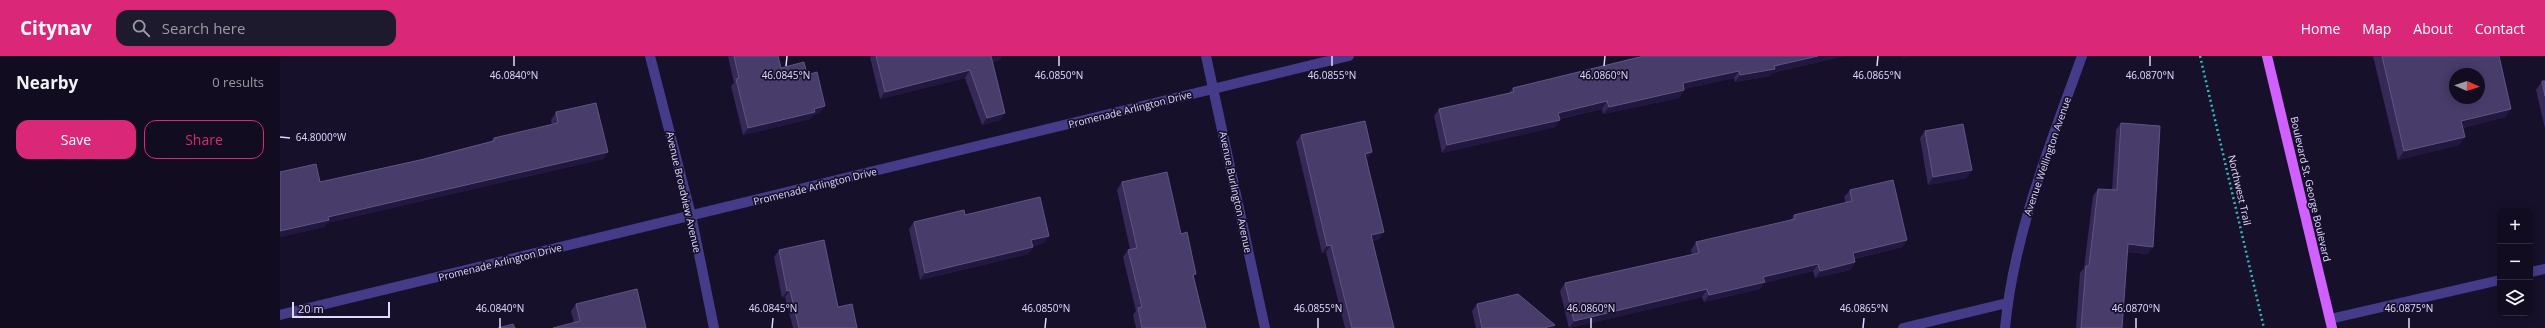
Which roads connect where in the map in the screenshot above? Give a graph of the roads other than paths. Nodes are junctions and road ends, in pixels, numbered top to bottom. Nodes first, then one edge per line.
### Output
1 (650, 56) edge
2 (1206, 56) edge
3 (1349, 56) edge
4 (2082, 56) edge
5 (2267, 56) edge
6 (1214, 89) junction
7 (691, 216) junction
8 (2545, 269) edge
9 (2533, 271) edge
10 (2497, 281) edge
11 (2008, 303) junction
12 (280, 315) edge
13 (2331, 324) edge
14 (714, 328) edge
15 (1265, 328) edge
16 (1903, 328) edge
17 (2005, 328) edge

1 - 7 street, Avenue Broadview Avenue
2 - 6 street, Avenue Burlington Avenue
3 - 6 street, Promenade Arlington Drive
4 - 11 street, Avenue Wellington Avenue
5 - 13 main road, Boulevard St. George Boulevard
6 - 7 street, Promenade Arlington Drive
6 - 15 street, Avenue Burlington Avenue
7 - 12 street, Promenade Arlington Drive
7 - 14 street, Avenue Broadview Avenue
8 - 9 street
10 - 13 street
11 - 16 street
11 - 17 street, Avenue Wellington Avenue

